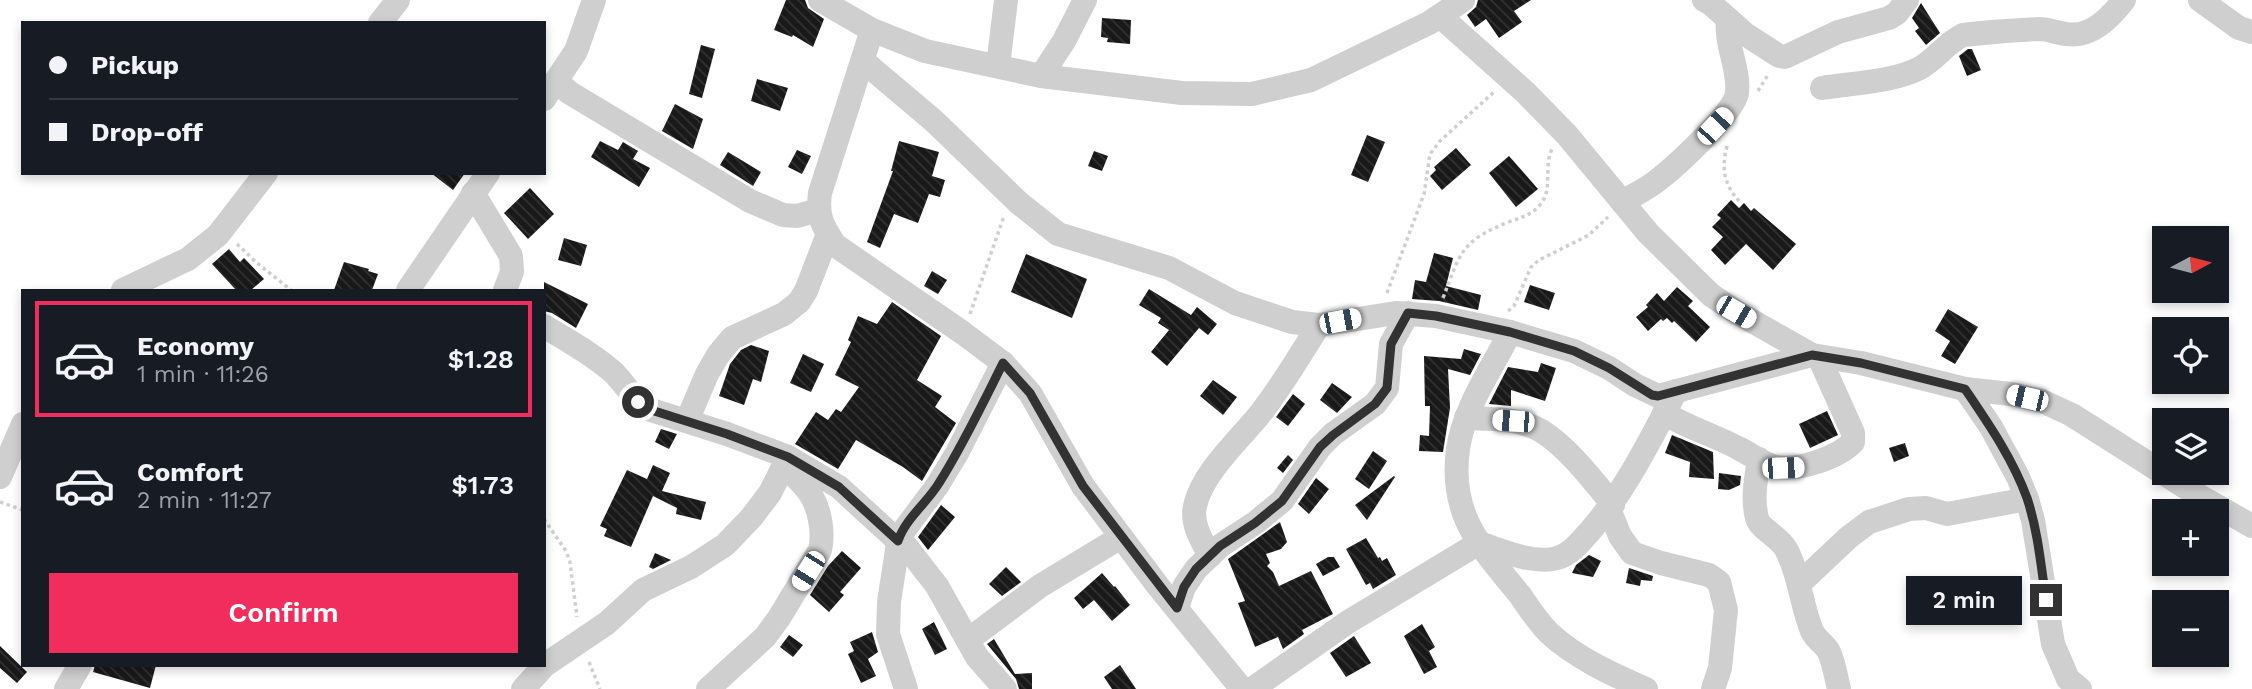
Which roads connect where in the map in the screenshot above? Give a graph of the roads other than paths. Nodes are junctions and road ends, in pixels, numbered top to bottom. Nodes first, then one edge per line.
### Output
1 (398, 0) edge
2 (594, 0) edge
3 (820, 0) edge
4 (1006, 0) edge
5 (1085, 0) edge
6 (1464, 0) edge
7 (1704, 0) edge
8 (1907, 0) edge
9 (2124, 0) edge
10 (2200, 0) edge
11 (843, 6) edge
12 (1440, 16) junction
13 (1728, 19) junction
14 (382, 21) edge
15 (873, 30) junction
16 (2252, 32) edge
17 (863, 61) junction
18 (998, 66) junction
19 (1041, 76) junction
20 (1822, 88) dead end
21 (551, 90) edge
22 (264, 175) edge
23 (481, 183) edge
24 (1622, 202) junction
25 (818, 210) junction
26 (828, 234) junction
27 (124, 289) edge
28 (409, 289) edge
29 (505, 289) edge
30 (1408, 313) junction
31 (1319, 325) junction
32 (546, 327) edge
33 (1510, 332) junction
34 (1816, 356) junction
35 (1003, 363) junction
36 (1965, 389) junction
37 (1676, 391) junction
38 (1664, 413) junction
39 (1466, 418) junction
40 (687, 421) junction
41 (21, 429) edge
42 (1759, 459) junction
43 (786, 461) junction
44 (0, 477) edge
45 (2027, 499) junction
46 (1611, 507) junction
47 (2252, 526) edge
48 (1121, 537) junction
49 (899, 539) junction
50 (1479, 542) junction
51 (1210, 556) junction
52 (1799, 584) junction
53 (1177, 608) junction
54 (968, 640) junction
55 (546, 664) edge
56 (79, 667) edge
57 (543, 667) edge
58 (1240, 687) edge
59 (66, 689) edge
60 (523, 689) edge
61 (708, 689) edge
62 (906, 689) edge
63 (1005, 689) edge
64 (1646, 689) edge
65 (1713, 689) edge
66 (1839, 689) edge
67 (2080, 689) edge

1 - 14 street
2 - 21 street
3 - 11 street
4 - 18 street
5 - 19 street
6 - 12 street
7 - 13 street
8 - 13 street
9 - 20 street
10 - 16 street
11 - 15 street
12 - 19 street
12 - 24 street
13 - 24 street
15 - 17 street
15 - 18 street
17 - 25 street
17 - 31 street
18 - 19 street
21 - 25 street
22 - 27 street
23 - 28 street
23 - 29 street
24 - 34 street
25 - 26 street
26 - 35 street
26 - 40 street
30 - 31 street
30 - 33 street
30 - 51 street
31 - 51 street
32 - 40 street
33 - 37 street
33 - 39 street
34 - 36 street
34 - 37 street
34 - 42 street
35 - 48 street
35 - 49 street
36 - 45 street
36 - 47 street
37 - 38 street
38 - 42 street
38 - 46 street
39 - 46 street
39 - 50 street
40 - 43 street
41 - 44 street
42 - 52 street
43 - 49 street
43 - 55 street
43 - 61 street
45 - 52 street
45 - 67 street
46 - 50 street
46 - 65 street
48 - 53 street
48 - 54 street
49 - 54 street
49 - 62 street
50 - 58 street
50 - 64 street
51 - 53 street
52 - 66 street
53 - 58 street
54 - 63 street
56 - 59 street
57 - 60 street

